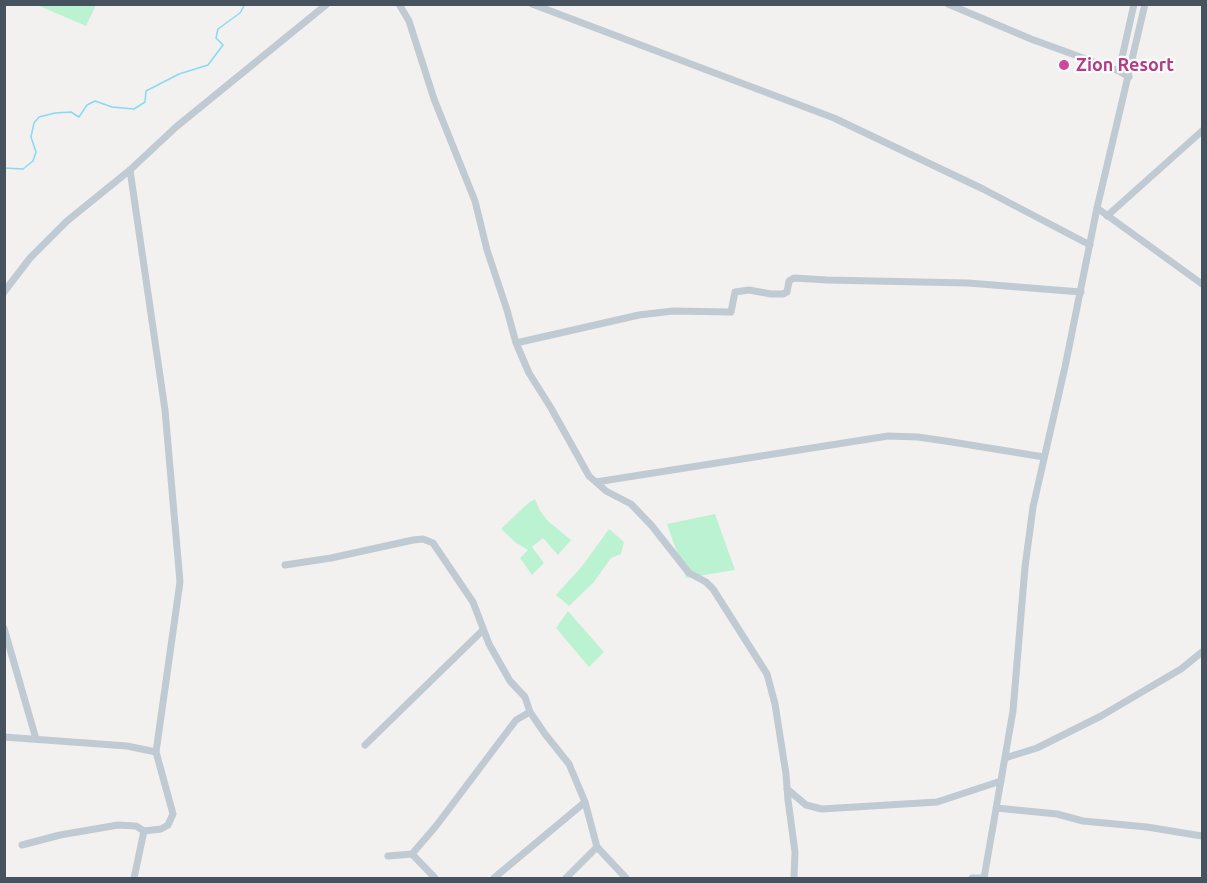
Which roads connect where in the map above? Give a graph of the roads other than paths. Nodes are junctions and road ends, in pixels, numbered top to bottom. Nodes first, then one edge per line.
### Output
1 (327, 4) edge
2 (399, 4) edge
3 (532, 4) edge
4 (948, 4) edge
5 (1134, 4) edge
6 (1145, 4) edge
7 (1119, 71) junction
8 (1129, 77) junction
9 (1203, 131) edge
10 (129, 170) junction
11 (1097, 208) junction
12 (1107, 216) junction
13 (1090, 244) junction
14 (1203, 284) edge
15 (4, 292) edge
16 (1081, 292) junction
17 (516, 343) junction
18 (1044, 457) junction
19 (596, 482) junction
20 (285, 565) dead end
21 (4, 628) edge
22 (483, 630) junction
23 (1203, 652) edge
24 (530, 712) junction
25 (4, 737) edge
26 (36, 739) junction
27 (365, 745) dead end
28 (156, 752) junction
29 (1005, 759) junction
30 (1001, 781) junction
31 (787, 789) junction
32 (585, 802) junction
33 (996, 808) junction
34 (144, 831) junction
35 (1203, 836) edge
36 (22, 845) dead end
37 (597, 847) junction
38 (412, 854) junction
39 (388, 856) dead end
40 (984, 878) edge
41 (134, 879) edge
42 (435, 879) edge
43 (494, 879) edge
44 (566, 879) edge
45 (626, 879) edge
46 (794, 879) edge
47 (972, 879) edge

1 - 10 street
2 - 17 street
3 - 13 street
4 - 7 street
5 - 7 street
6 - 8 street
7 - 8 street
8 - 11 street
9 - 12 street
10 - 15 street
10 - 28 street
11 - 12 street
11 - 13 street
12 - 14 street
13 - 16 street
16 - 17 street
16 - 18 street
17 - 19 street
18 - 19 street
18 - 29 street
19 - 31 street
20 - 22 street
21 - 26 street
22 - 24 street
22 - 27 street
23 - 29 street
24 - 32 street
24 - 38 street
25 - 26 street
26 - 28 street
28 - 34 street
29 - 30 street
30 - 31 street
30 - 33 street
31 - 46 street
32 - 37 street
32 - 43 street
33 - 35 street
33 - 40 street
34 - 36 street
34 - 41 street
37 - 44 street
37 - 45 street
38 - 39 street
38 - 42 street
40 - 47 street

